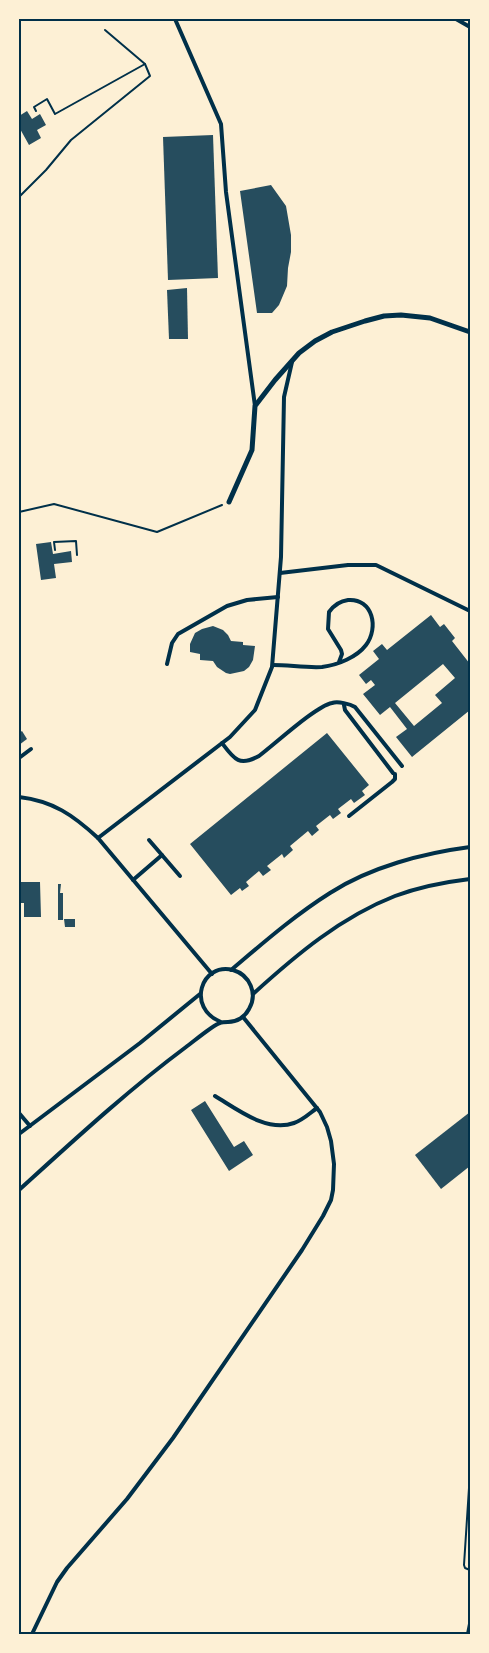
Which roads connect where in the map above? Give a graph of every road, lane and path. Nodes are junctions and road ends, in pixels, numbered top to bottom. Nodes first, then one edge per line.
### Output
1 (175, 19) edge
2 (456, 19) edge
3 (470, 27) edge
4 (105, 30) dead end
5 (145, 64) junction
6 (36, 111) dead end
7 (19, 197) edge
8 (470, 332) edge
9 (292, 361) junction
10 (255, 406) junction
11 (229, 502) dead end
12 (218, 507) dead end
13 (19, 512) edge
14 (55, 550) dead end
15 (77, 555) dead end
16 (280, 573) junction
17 (278, 597) junction
18 (470, 611) edge
19 (339, 662) junction
20 (167, 664) dead end
21 (273, 665) junction
22 (344, 705) junction
23 (222, 743) junction
24 (31, 749) dead end
25 (19, 758) edge
26 (402, 766) dead end
27 (19, 798) edge
28 (349, 816) dead end
29 (98, 838) junction
30 (149, 840) dead end
31 (470, 847) edge
32 (162, 855) junction
33 (180, 876) dead end
34 (470, 879) edge
35 (133, 880) junction
36 (232, 970) junction
37 (212, 974) junction
38 (200, 994) junction
39 (253, 994) junction
40 (243, 1017) junction
41 (221, 1022) junction
42 (215, 1096) dead end
43 (317, 1108) junction
44 (19, 1113) edge
45 (30, 1126) junction
46 (19, 1134) edge
47 (19, 1190) edge
48 (469, 1488) edge
49 (469, 1509) edge
50 (470, 1570) edge
51 (470, 1624) edge
52 (32, 1634) edge
53 (468, 1634) edge

1 - 10 lane
2 - 3 lane
4 - 5 path
5 - 6 path
5 - 7 path
8 - 9 street
9 - 10 street
9 - 16 lane
10 - 11 street
12 - 13 path
14 - 15 path
16 - 17 lane
16 - 18 lane
17 - 20 lane
17 - 21 lane
19 - 19 lane
19 - 21 lane
21 - 23 lane
22 - 23 lane
22 - 26 lane
22 - 28 lane
23 - 29 lane
24 - 25 lane
27 - 29 lane
29 - 35 lane
30 - 32 lane
31 - 36 lane
32 - 33 lane
32 - 35 lane
34 - 39 lane
35 - 37 lane
36 - 37 lane
36 - 39 lane
37 - 38 lane
38 - 41 lane
38 - 45 lane
39 - 40 lane
40 - 41 lane
40 - 43 lane
41 - 47 lane
42 - 43 lane
43 - 52 lane
44 - 45 lane
45 - 46 lane
48 - 49 path
49 - 50 path
51 - 53 lane

